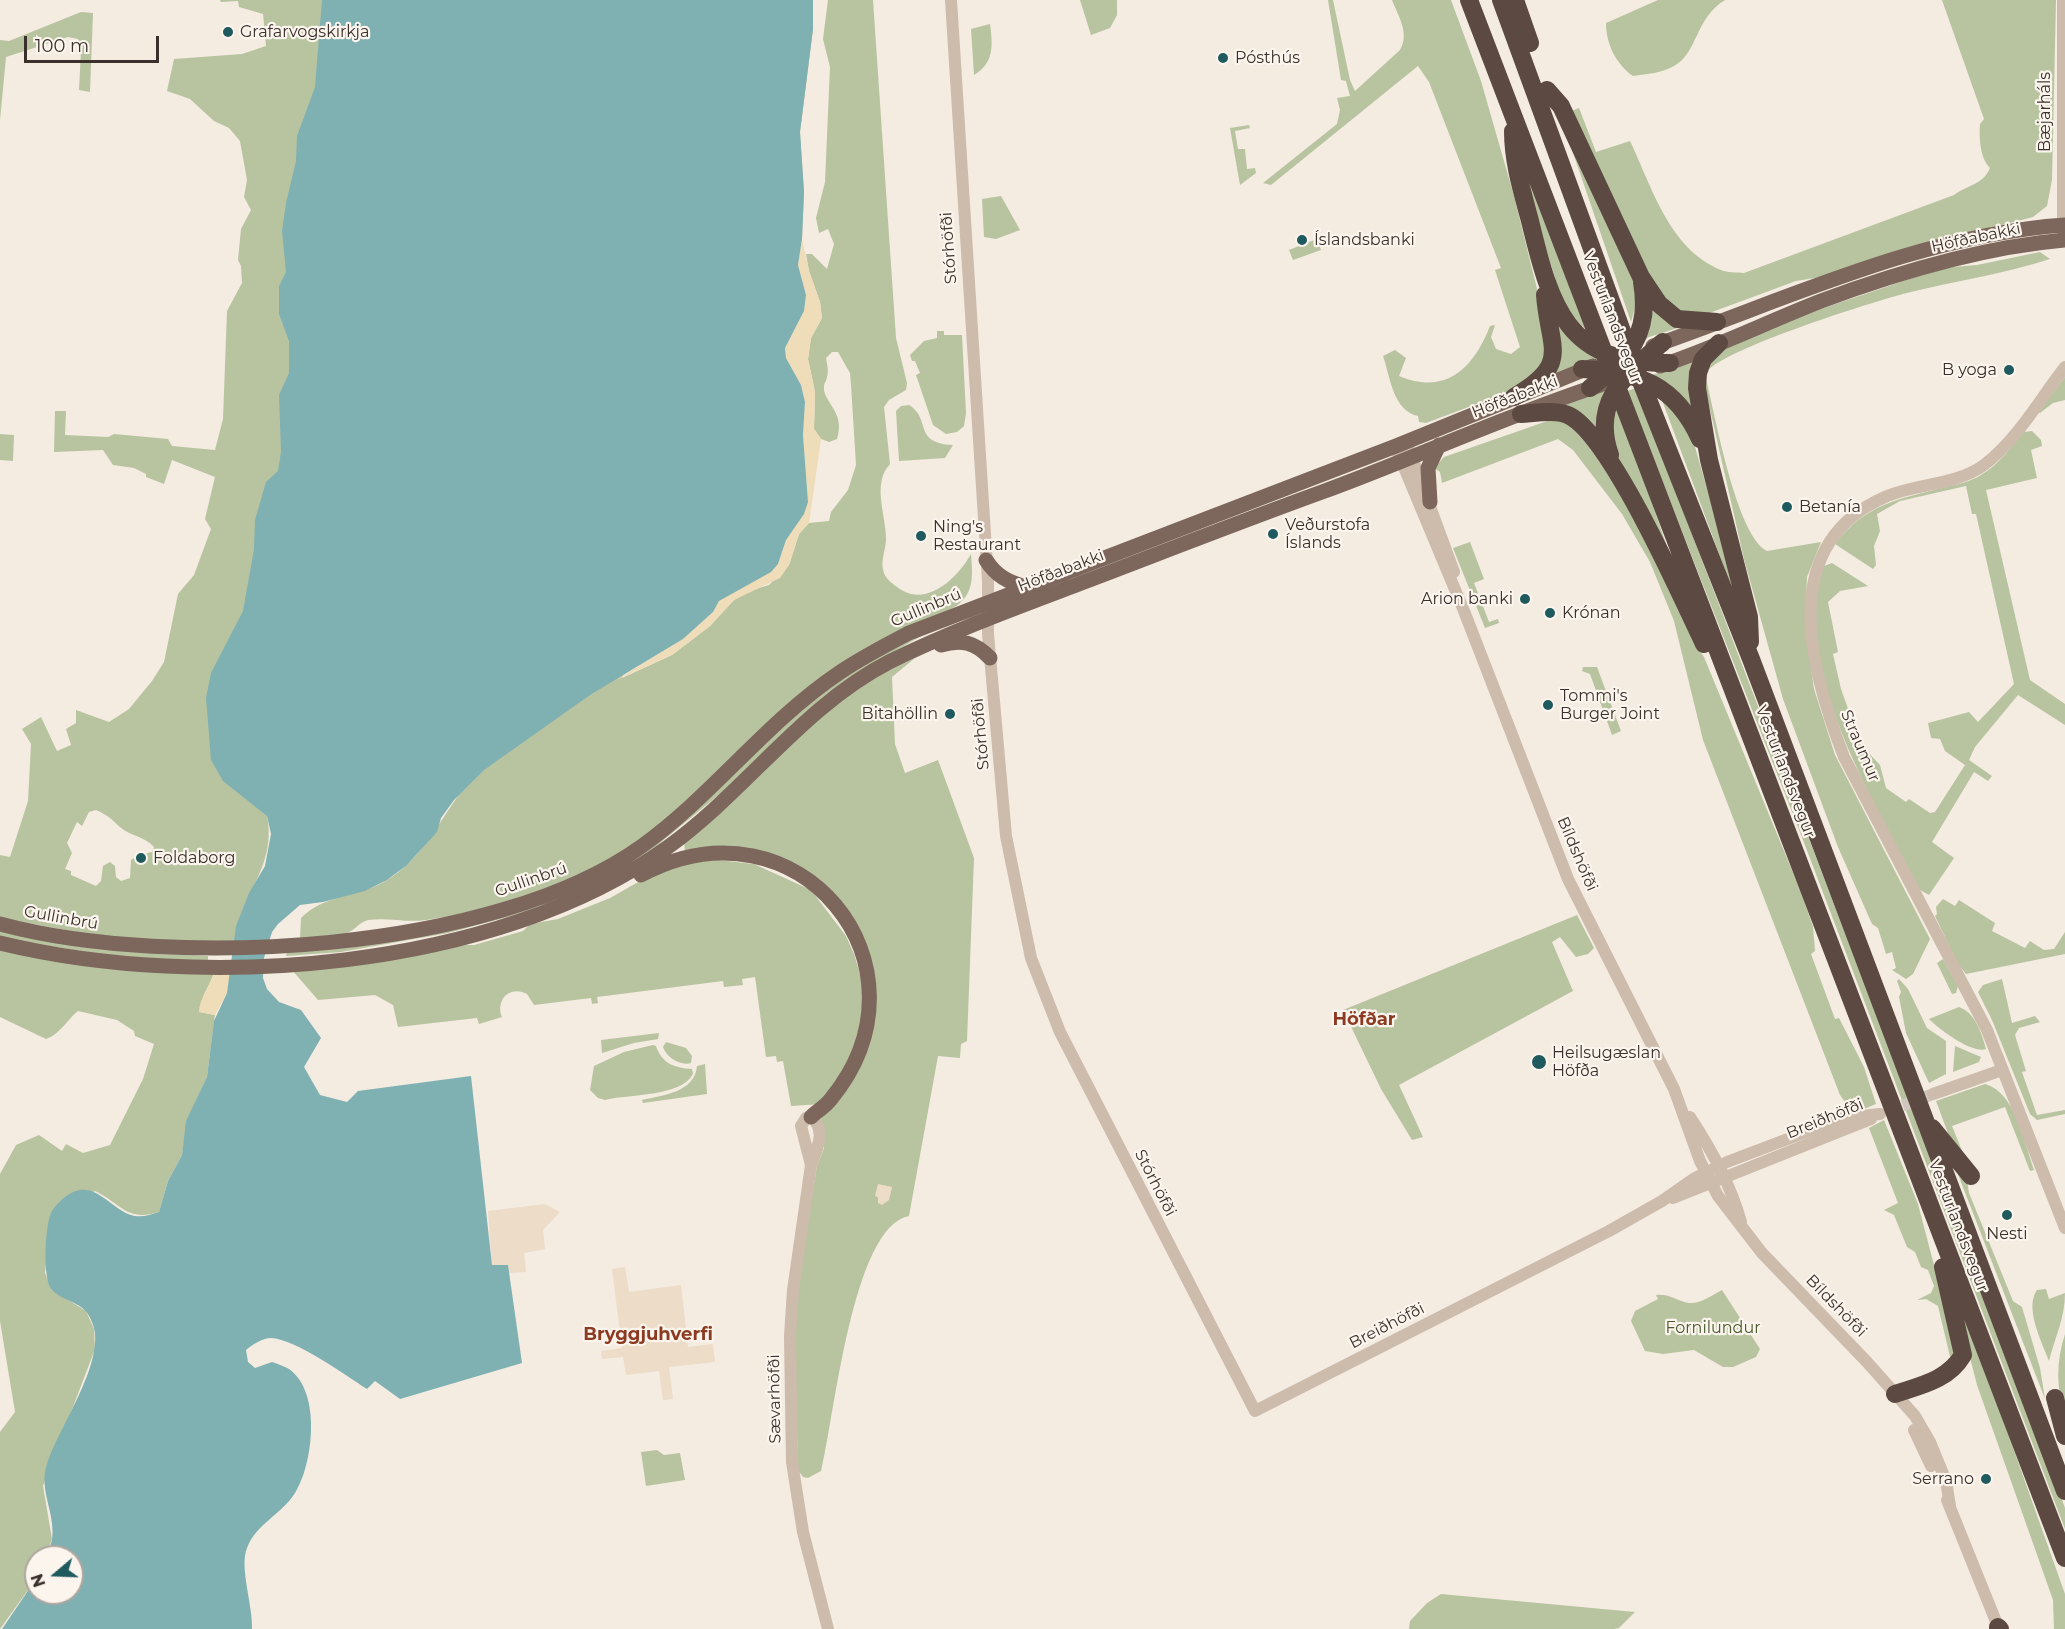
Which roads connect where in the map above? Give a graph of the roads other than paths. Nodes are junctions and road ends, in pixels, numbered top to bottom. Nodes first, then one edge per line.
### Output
1 (951, 0) edge
2 (1469, 0) edge
3 (1501, 0) edge
4 (1515, 0) edge
5 (2063, 0) edge
6 (1547, 90) junction
7 (1514, 120) junction
8 (2064, 235) edge
9 (1543, 272) junction
10 (1641, 277) junction
11 (1605, 282) junction
12 (1717, 322) junction
13 (1663, 342) joint
14 (1719, 343) junction
15 (1670, 363) joint
16 (1626, 366) junction
17 (2065, 367) edge
18 (1582, 369) joint
19 (1590, 388) joint
20 (1518, 406) junction
21 (1401, 444) junction
22 (1439, 445) junction
23 (1407, 460) junction
24 (1709, 460) junction
25 (1616, 473) junction
26 (1430, 502) junction
27 (986, 560) junction
28 (1026, 587) junction
29 (987, 602) junction
30 (1464, 611) junction
31 (987, 618) junction
32 (990, 658) junction
33 (1751, 659) junction
34 (887, 664) junction
35 (1734, 694) junction
36 (569, 904) junction
37 (0, 924) edge
38 (0, 943) edge
39 (2002, 1070) junction
40 (1933, 1094) tunnel mouth
41 (811, 1117) joint
42 (1923, 1117) junction
43 (1712, 1169) junction
44 (1971, 1176) dead end
45 (1717, 1180) junction
46 (1662, 1202) junction
47 (1929, 1204) junction
48 (2065, 1228) edge
49 (1895, 1394) junction
50 (2055, 1398) dead end
51 (1255, 1411) joint
52 (2065, 1436) edge
53 (2065, 1491) edge
54 (2065, 1557) edge
55 (1999, 1628) edge
56 (828, 1629) edge

1 - 27 street, Stórhöfði
2 - 7 highway, Vesturlandsvegur
3 - 11 highway, Vesturlandsvegur
4 - 6 highway
5 - 8 street, Bæjarháls
6 - 10 highway
6 - 11 highway
7 - 9 highway
7 - 35 highway, Vesturlandsvegur
8 - 12 main road, Höfðabakki
8 - 14 main road, Höfðabakki
9 - 16 highway
9 - 20 highway
10 - 12 highway
10 - 16 highway
11 - 33 highway, Vesturlandsvegur
12 - 13 main road, Höfðabakki
13 - 16 highway
14 - 15 main road, Höfðabakki
14 - 24 highway
15 - 16 highway
16 - 18 highway
16 - 19 highway
16 - 24 highway
16 - 25 highway
17 - 39 street, Straumur
18 - 20 main road, Höfðabakki
19 - 20 main road, Höfðabakki
20 - 21 main road, Höfðabakki
20 - 22 main road, Höfðabakki
20 - 25 highway
21 - 23 street, Bíldshöfði
21 - 28 main road, Höfðabakki
22 - 23 main road, Höfðabakki
22 - 26 main road
23 - 26 street, Bíldshöfði
23 - 30 street, Bíldshöfði
23 - 31 main road, Höfðabakki
24 - 33 highway
25 - 35 highway
26 - 30 street, Bíldshöfði
27 - 28 main road
27 - 29 street, Stórhöfði
28 - 29 main road, Höfðabakki
29 - 31 street, Stórhöfði
29 - 37 main road, Gullinbrú
30 - 43 street, Bíldshöfði
31 - 32 street, Stórhöfði
31 - 34 main road, Gullinbrú
32 - 34 main road
32 - 51 street, Stórhöfði
33 - 42 highway, Vesturlandsvegur
34 - 36 main road, Gullinbrú
35 - 47 highway, Vesturlandsvegur
36 - 38 main road, Gullinbrú
36 - 41 main road
39 - 40 street
39 - 48 street, Straumur
41 - 56 street, Sævarhöfði
42 - 44 highway
42 - 53 highway, Vesturlandsvegur
43 - 45 street, Bíldshöfði
43 - 45 street, Breiðhöfði
43 - 46 street, Breiðhöfði
45 - 46 street, Breiðhöfði
45 - 49 street, Bíldshöfði
46 - 51 street, Breiðhöfði
47 - 49 highway
47 - 54 highway, Vesturlandsvegur
49 - 55 street, Bíldshöfði
50 - 52 highway

